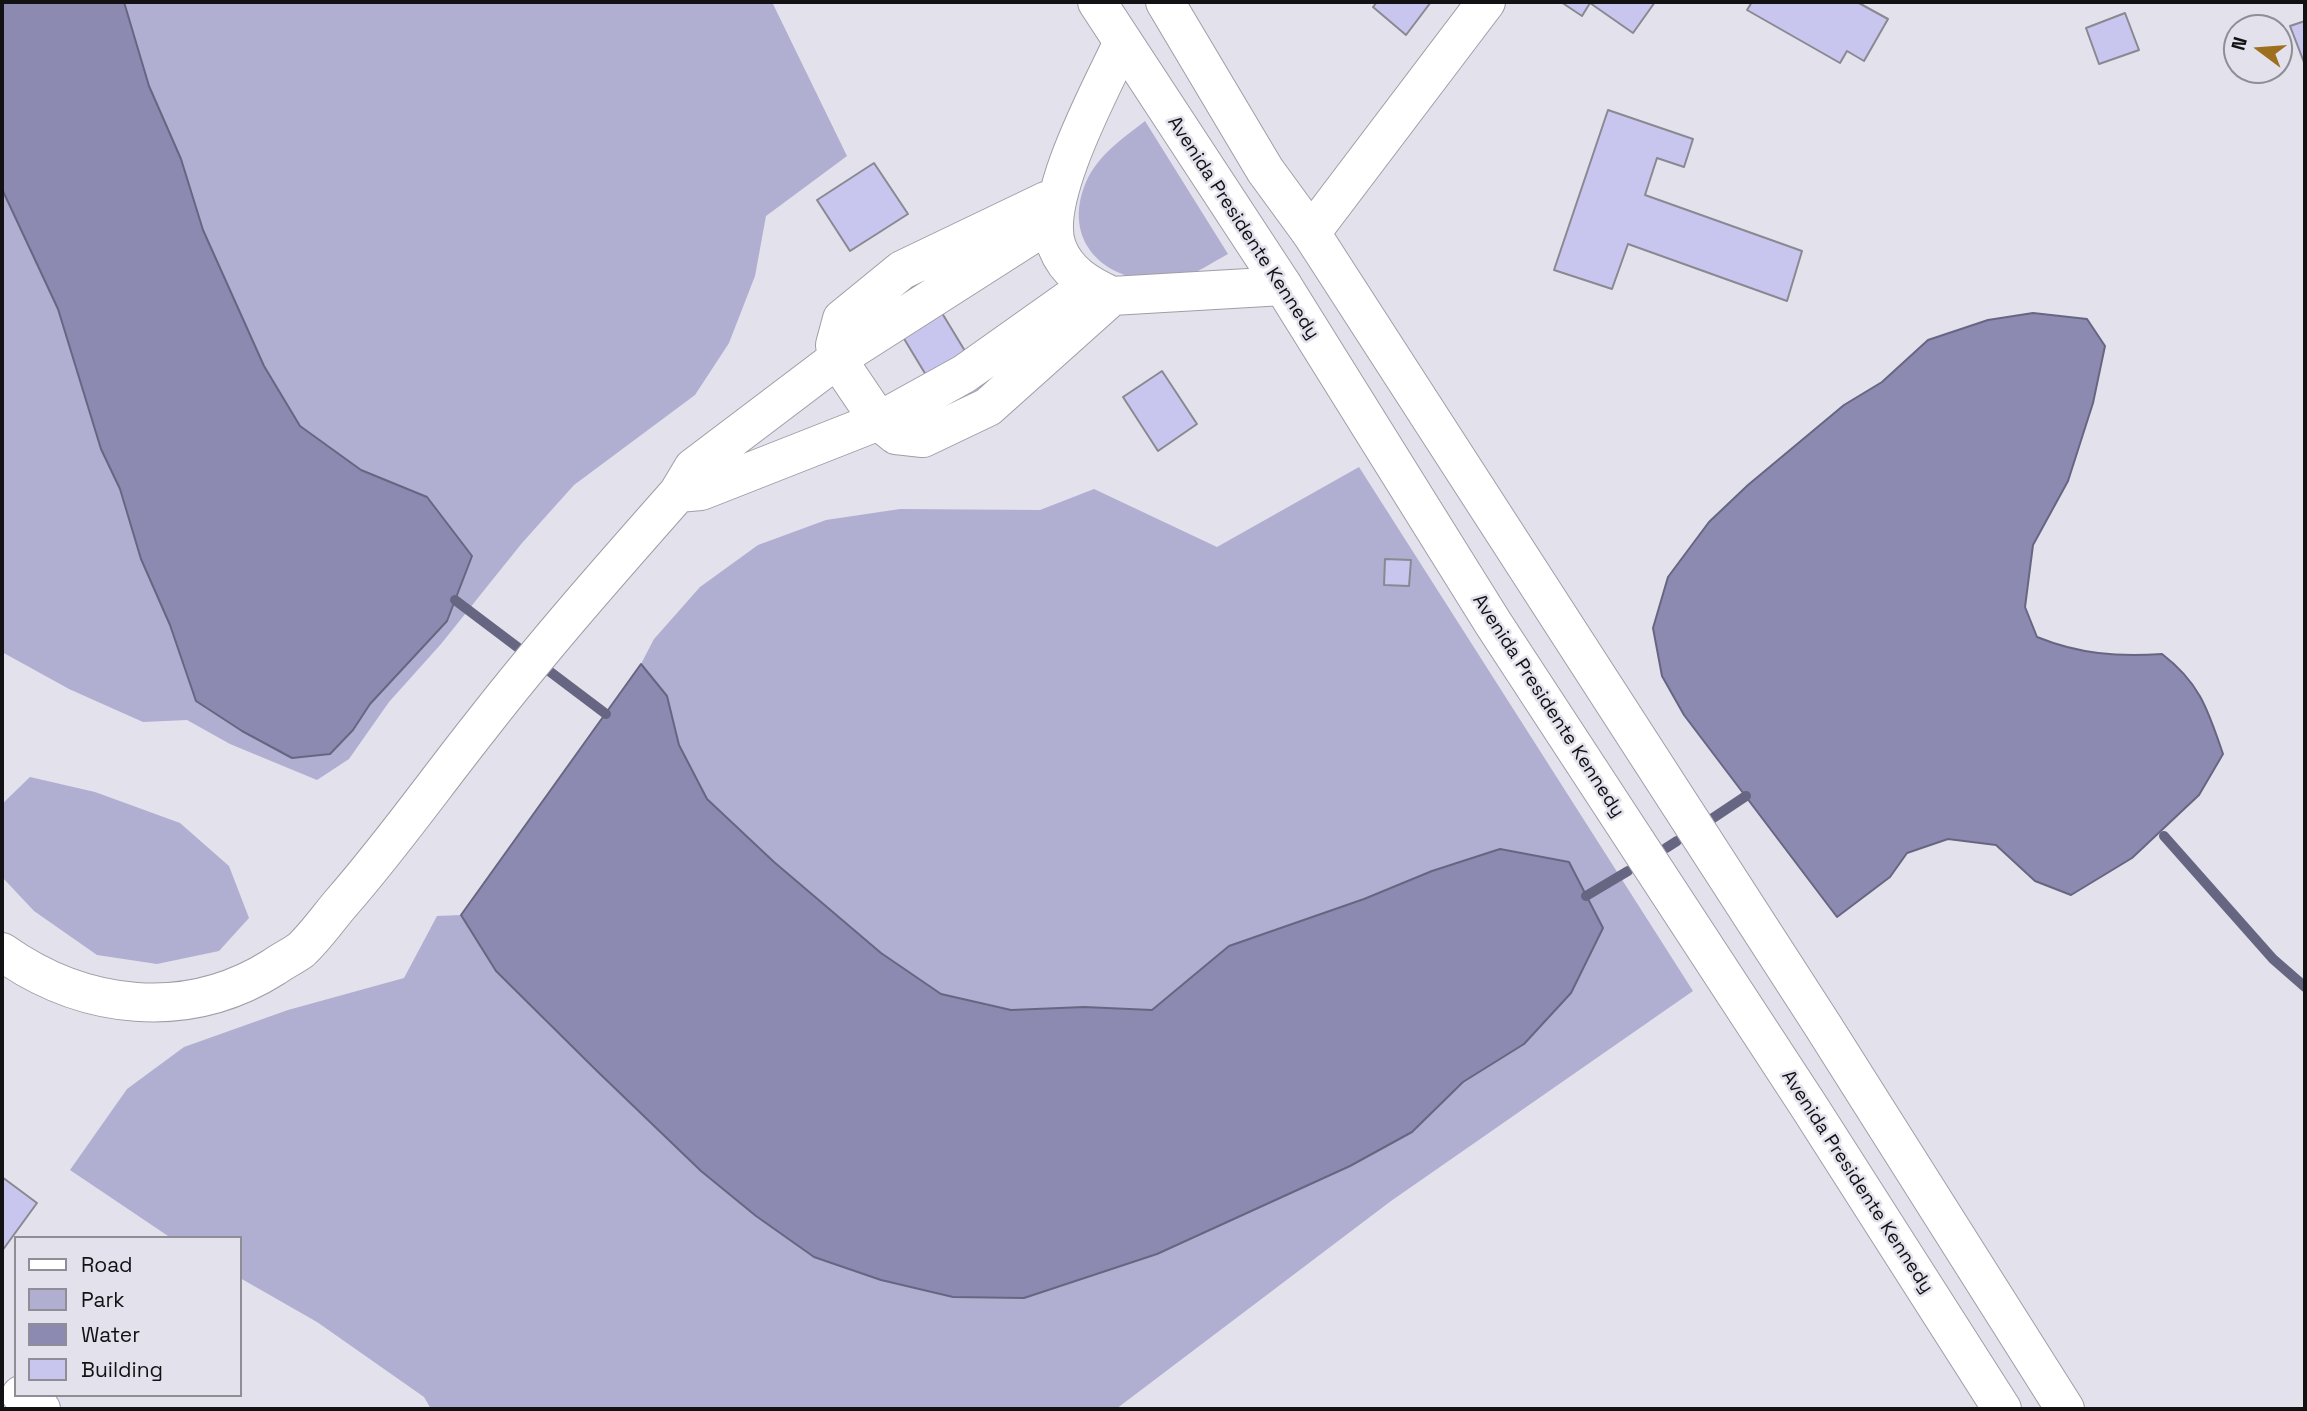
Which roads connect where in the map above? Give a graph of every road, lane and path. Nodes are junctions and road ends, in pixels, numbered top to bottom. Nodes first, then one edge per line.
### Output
1 (1097, 2) edge
2 (1165, 2) edge
3 (1486, 2) edge
4 (1122, 44) junction
5 (1055, 209) junction
6 (1311, 233) junction
7 (1283, 285) junction
8 (1100, 291) junction
9 (837, 359) junction
10 (879, 421) junction
11 (678, 493) junction
12 (2, 953) edge
13 (24, 1397) edge
14 (41, 1409) edge
15 (2002, 1409) edge
16 (2065, 1409) edge

1 - 4 main road, Avenida Presidente Kennedy
2 - 6 main road
3 - 6 main road
4 - 5 main road
4 - 7 main road, Avenida Presidente Kennedy
5 - 8 main road
5 - 9 main road
6 - 16 main road
7 - 8 main road
7 - 15 main road, Avenida Presidente Kennedy
8 - 10 main road
9 - 10 main road
9 - 11 main road
10 - 11 main road
11 - 12 main road
13 - 14 main road

